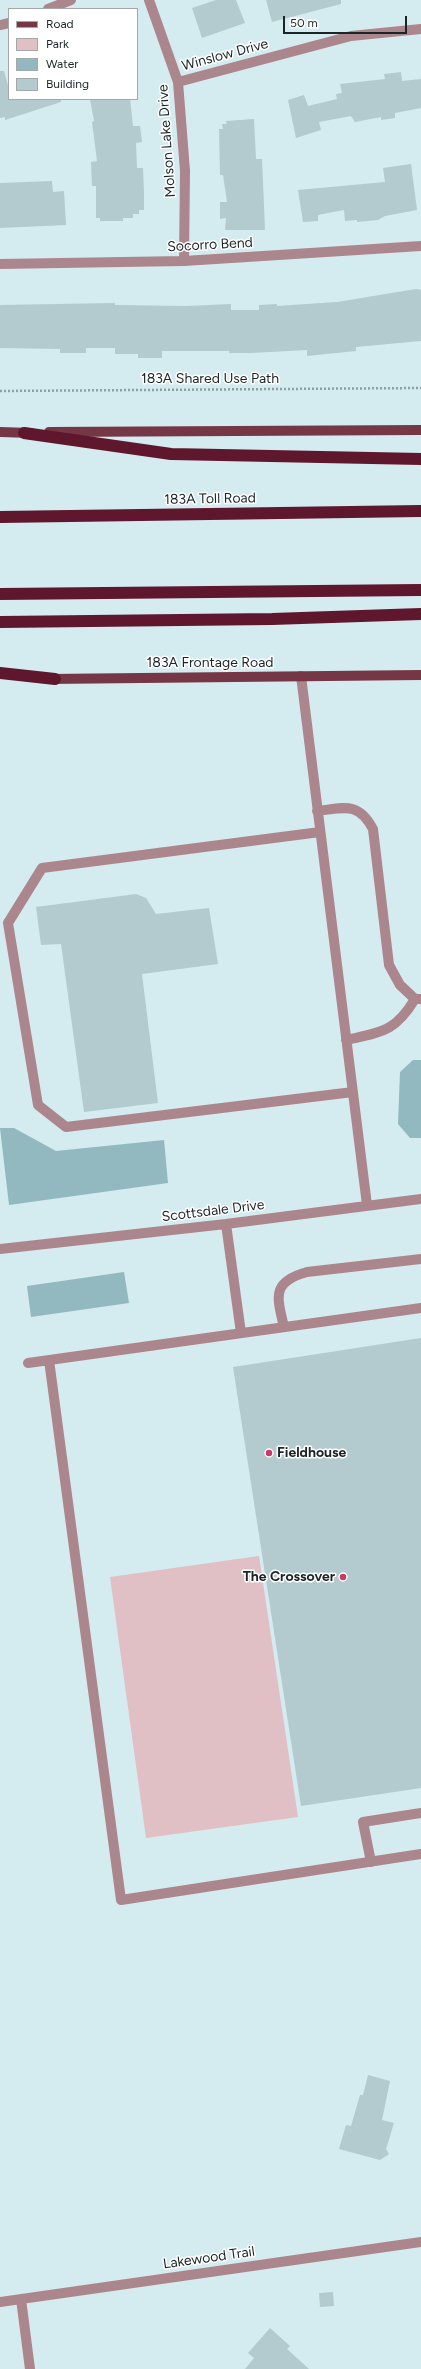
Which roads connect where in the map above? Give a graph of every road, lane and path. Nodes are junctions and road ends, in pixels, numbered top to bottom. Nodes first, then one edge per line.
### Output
1 (71, 0) edge
2 (149, 0) edge
3 (51, 8) edge
4 (421, 29) edge
5 (178, 82) junction
6 (421, 246) edge
7 (184, 261) junction
8 (0, 264) edge
9 (421, 388) edge
10 (0, 390) edge
11 (421, 430) edge
12 (0, 432) edge
13 (24, 433) junction
14 (421, 459) edge
15 (421, 511) edge
16 (0, 517) edge
17 (421, 590) edge
18 (0, 594) edge
19 (421, 614) edge
20 (0, 622) edge
21 (0, 673) edge
22 (421, 675) edge
23 (300, 676) junction
24 (55, 679) junction
25 (0, 680) edge
26 (317, 811) junction
27 (320, 832) junction
28 (418, 999) edge
29 (346, 1040) junction
30 (352, 1092) junction
31 (421, 1199) edge
32 (366, 1205) junction
33 (226, 1224) junction
34 (4, 1249) edge
35 (421, 1260) edge
36 (421, 1308) edge
37 (284, 1327) junction
38 (241, 1333) junction
39 (49, 1360) junction
40 (28, 1363) dead end
41 (421, 1813) edge
42 (421, 1854) edge
43 (371, 1862) junction
44 (421, 2242) edge
45 (21, 2299) junction
46 (0, 2302) edge
47 (30, 2369) edge

1 - 3 street
2 - 5 street, Molson Lake Drive
4 - 5 street, Winslow Drive
5 - 7 street, Molson Lake Drive
6 - 7 street, Socorro Bend
7 - 8 street, Socorro Bend
9 - 10 path, 183A Shared Use Path
11 - 13 main road
12 - 13 main road
13 - 14 highway
15 - 16 highway, 183A Toll Road
17 - 18 highway
19 - 20 highway
21 - 24 highway
22 - 23 main road, 183A Frontage Road
23 - 24 main road, 183A Frontage Road
23 - 26 street
24 - 25 main road, 183A Frontage Road
26 - 27 street
26 - 28 street
27 - 29 street
27 - 30 street
28 - 29 street
29 - 30 street
30 - 32 street
31 - 32 street, Scottsdale Drive
32 - 33 street, Scottsdale Drive
33 - 34 street, Scottsdale Drive
33 - 38 street
35 - 37 street
36 - 37 street
37 - 38 street
38 - 39 street
39 - 40 street
39 - 43 street
41 - 43 street
42 - 43 street
44 - 45 street, Lakewood Trail
45 - 46 street, Lakewood Trail
45 - 47 street

